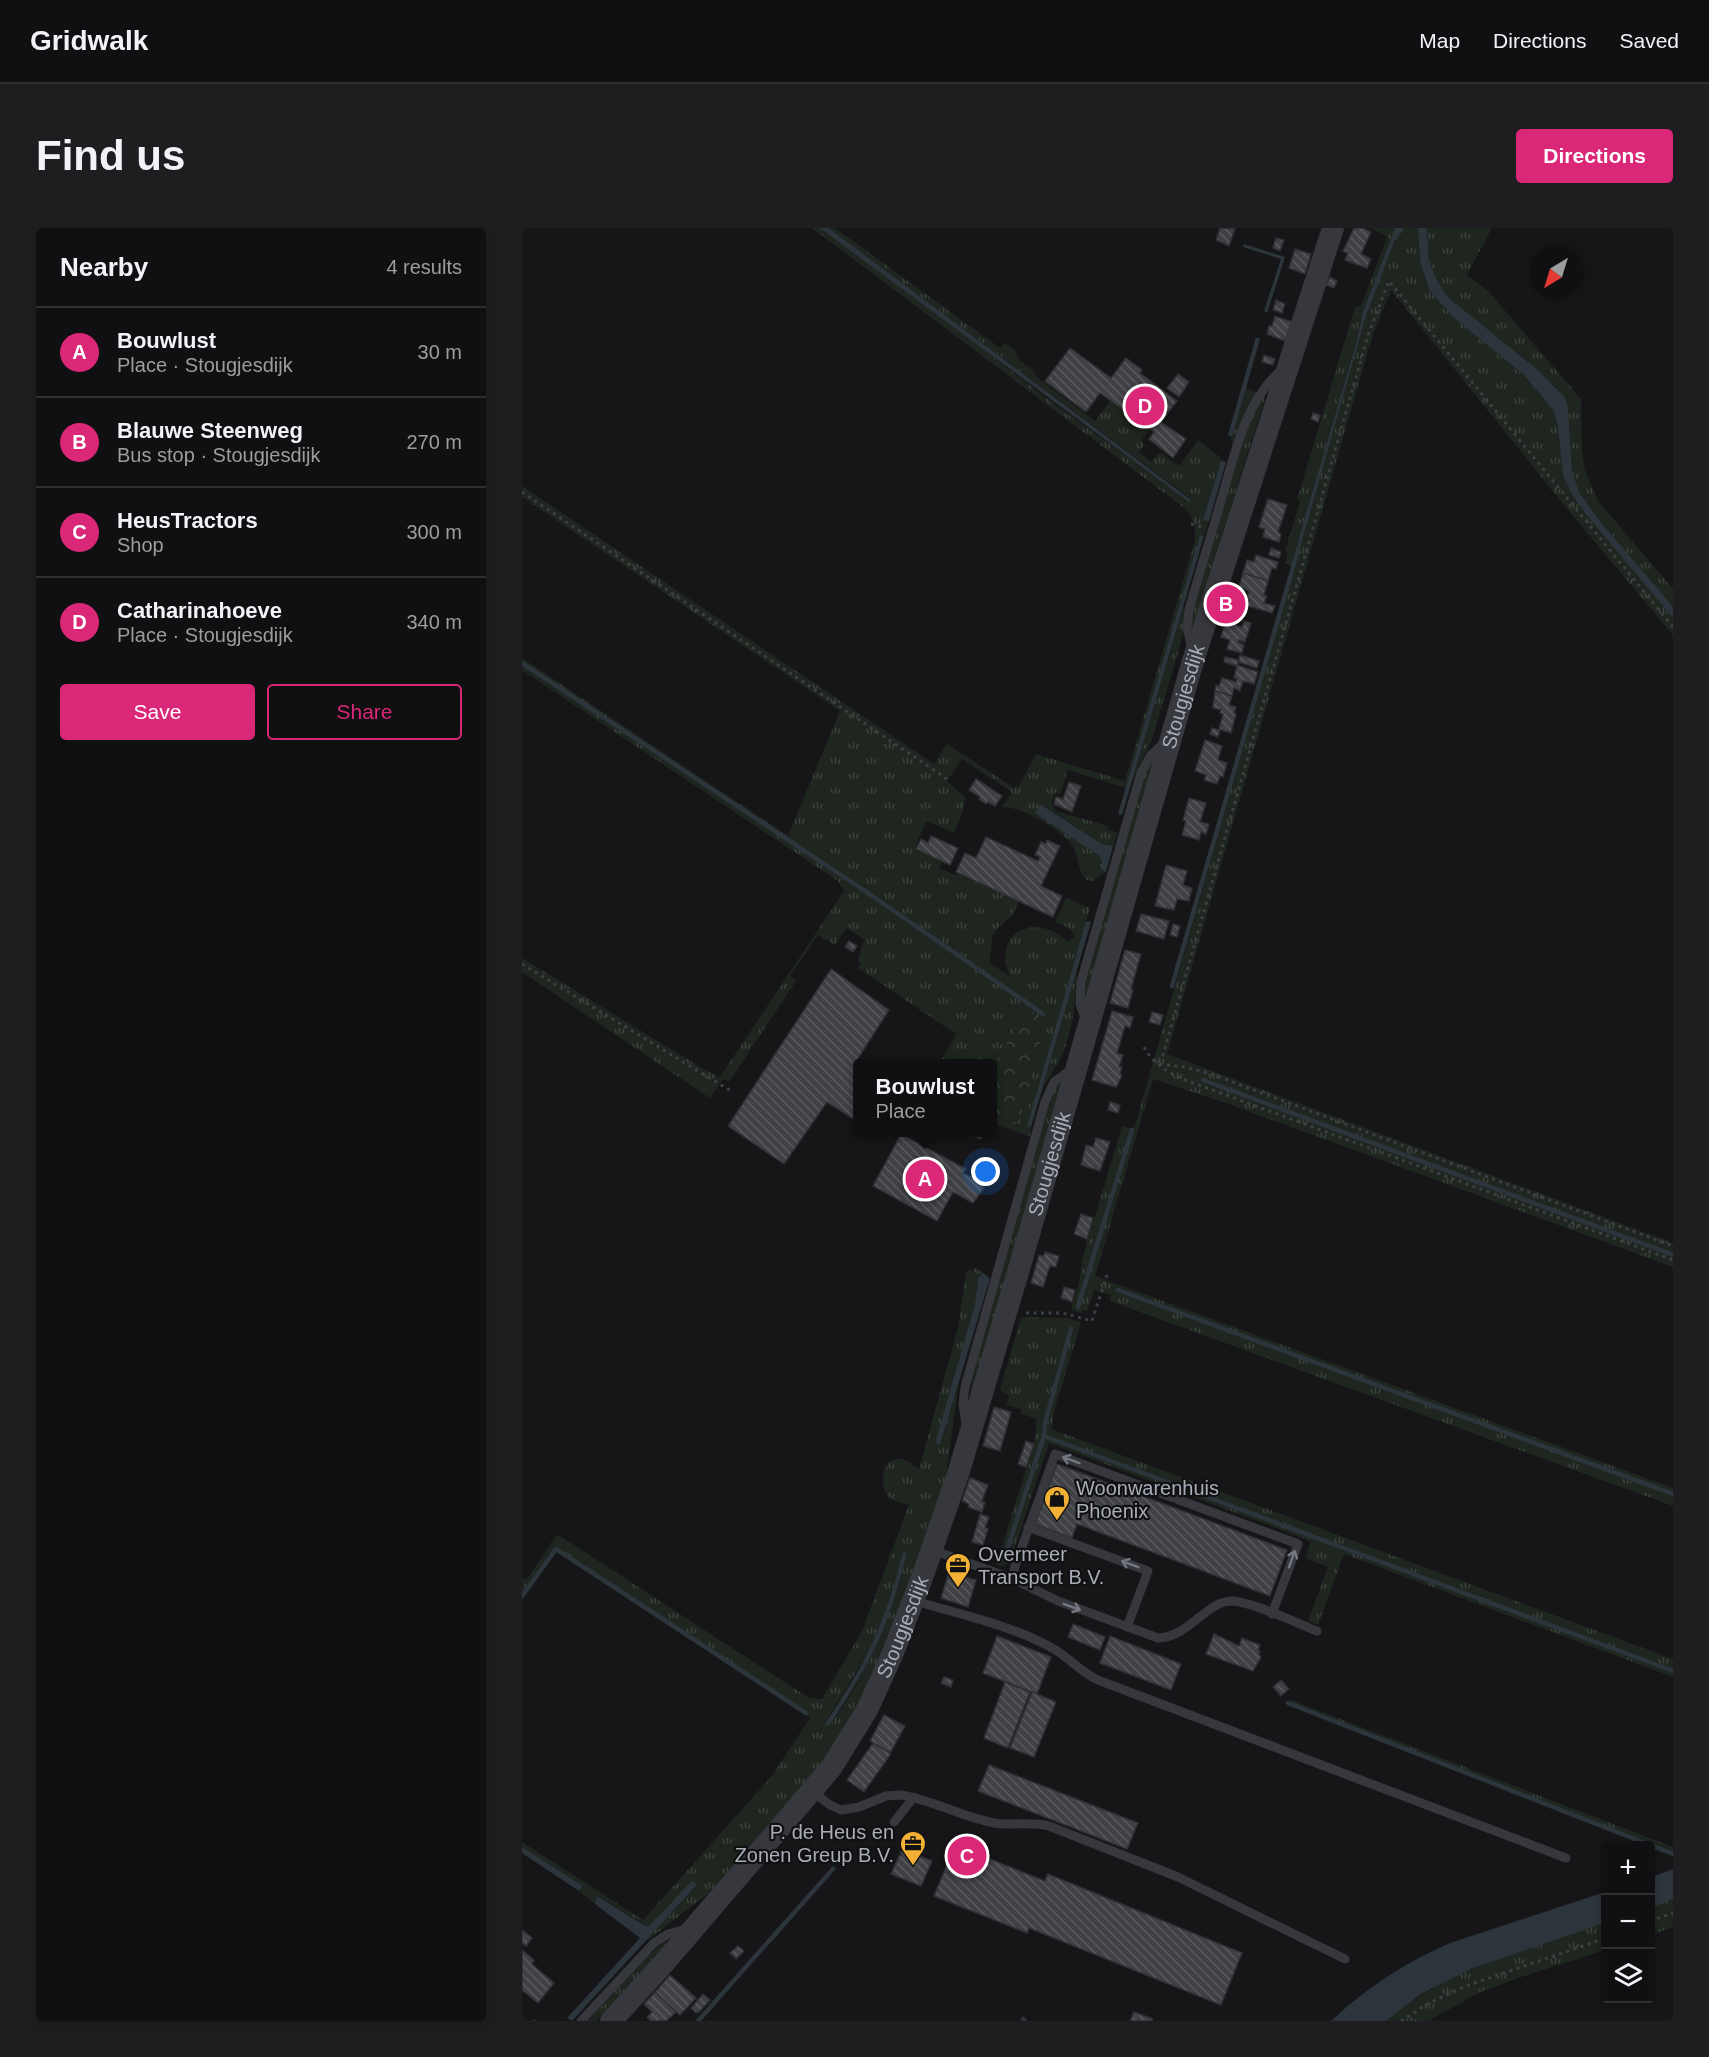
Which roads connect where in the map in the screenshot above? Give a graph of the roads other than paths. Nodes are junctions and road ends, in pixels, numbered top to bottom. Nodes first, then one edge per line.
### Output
1 (1333, 228) edge
2 (1078, 1065) junction
3 (969, 1438) junction
4 (1029, 1527) junction
5 (932, 1550) junction
6 (1011, 1578) junction
7 (914, 1600) junction
8 (1272, 1614) junction
9 (1127, 1628) junction
10 (1317, 1631) dead end
11 (812, 1791) junction
12 (914, 1797) junction
13 (894, 1822) dead end
14 (1566, 1858) dead end
15 (695, 1927) junction
16 (1345, 1959) dead end
17 (581, 2021) edge
18 (611, 2021) edge

1 - 2 street, Stougjesdijk
2 - 3 street, Stougjesdijk
2 - 3 lane
3 - 5 street, Stougjesdijk
4 - 6 lane
8 -> 4 lane
9 -> 4 lane
5 - 6 lane
5 - 7 street, Stougjesdijk
6 -> 9 lane
7 - 11 street, Stougjesdijk
7 - 14 lane
8 - 9 lane
8 - 10 lane
11 - 12 lane
11 - 15 street, Stougjesdijk
12 - 13 lane
12 - 16 lane
15 - 17 lane
15 - 18 street, Stougjesdijk

